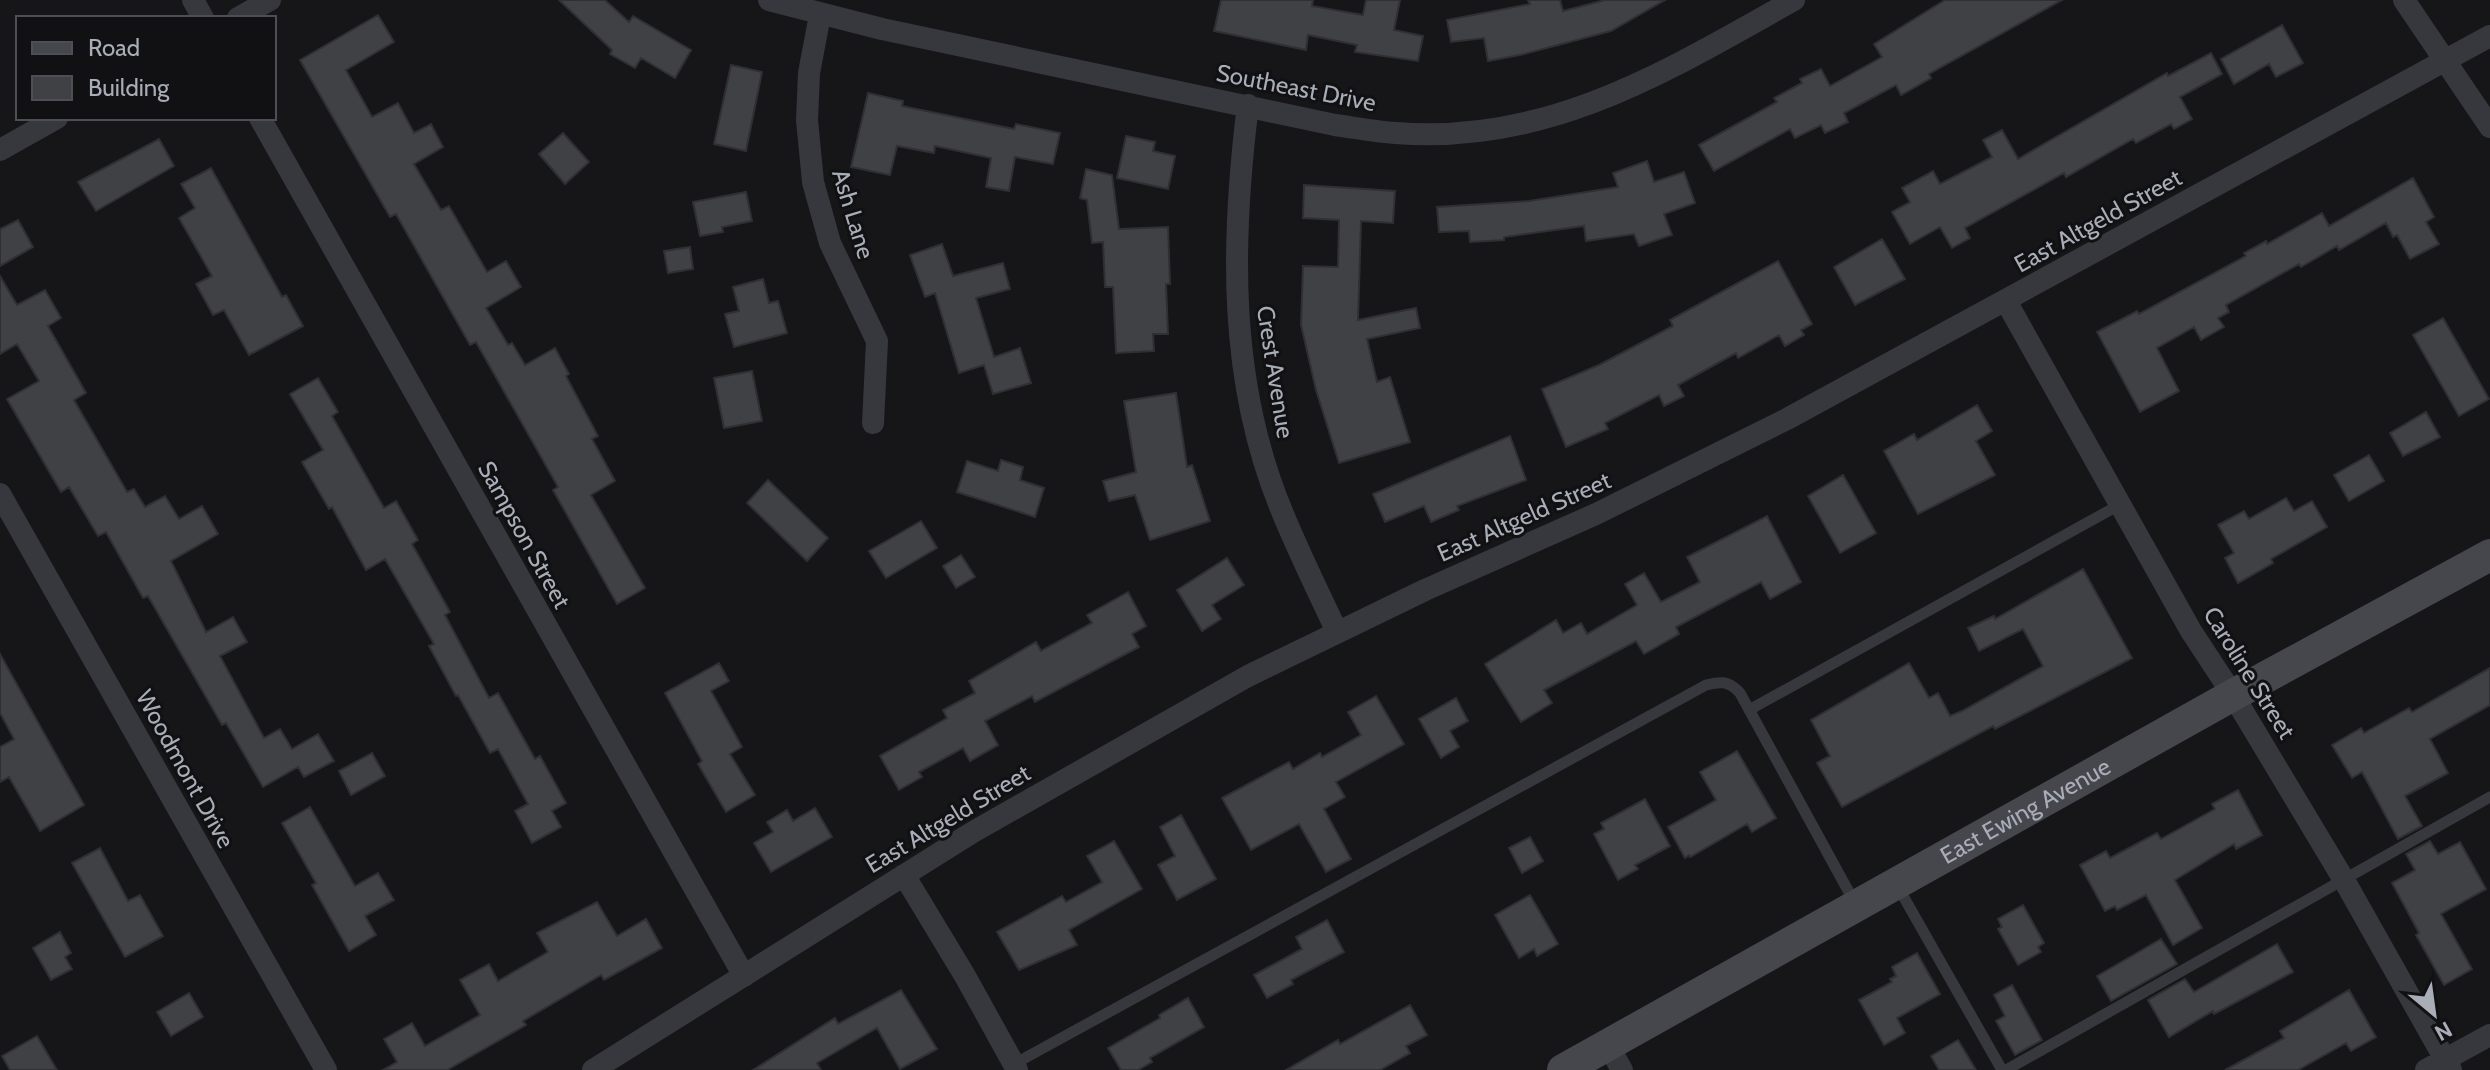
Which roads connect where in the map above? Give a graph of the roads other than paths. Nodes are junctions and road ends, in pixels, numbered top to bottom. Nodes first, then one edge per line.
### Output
1 (270, 0) edge
2 (769, 0) edge
3 (1794, 0) edge
4 (2404, 0) edge
5 (820, 15) junction
6 (242, 16) edge
7 (2490, 36) edge
8 (2444, 61) junction
9 (1248, 105) junction
10 (53, 120) edge
11 (261, 120) edge
12 (2490, 127) edge
13 (0, 150) edge
14 (2006, 301) junction
15 (873, 423) dead end
16 (0, 494) edge
17 (2121, 504) junction
18 (2490, 555) edge
19 (1337, 632) junction
20 (2233, 695) junction
21 (1749, 710) junction
22 (2490, 797) edge
23 (904, 875) junction
24 (2344, 880) junction
25 (1896, 883) junction
26 (1856, 905) junction
27 (744, 976) junction
28 (2490, 1035) edge
29 (1615, 1058) edge
30 (2441, 1066) edge
31 (1016, 1067) edge
32 (326, 1070) edge
33 (593, 1070) edge
34 (1563, 1070) edge
35 (2004, 1070) edge

1 - 6 street
2 - 5 street, Southeast Drive
3 - 9 street, Southeast Drive
4 - 8 street
5 - 9 street, Southeast Drive
5 - 15 street, Ash Lane
7 - 8 street, East Altgeld Street
8 - 12 street
8 - 14 street, East Altgeld Street
9 - 19 street, Crest Avenue
10 - 13 street
11 - 27 street, Sampson Street
14 - 17 street, Caroline Street
14 - 19 street, East Altgeld Street
16 - 32 street, Woodmont Drive
17 - 20 street, Caroline Street
17 - 21 lane
18 - 20 street, East Ewing Avenue
19 - 23 street, East Altgeld Street
20 - 24 street, Caroline Street
20 - 25 street, East Ewing Avenue
21 - 26 lane
21 - 31 lane
22 - 24 lane
23 - 27 street, East Altgeld Street
23 - 31 street
24 - 30 street, Caroline Street
24 - 35 lane
25 - 26 street, East Ewing Avenue
25 - 35 lane
26 - 29 street, East Ewing Avenue
27 - 33 street, East Altgeld Street
28 - 30 street
29 - 34 street, East Ewing Avenue

